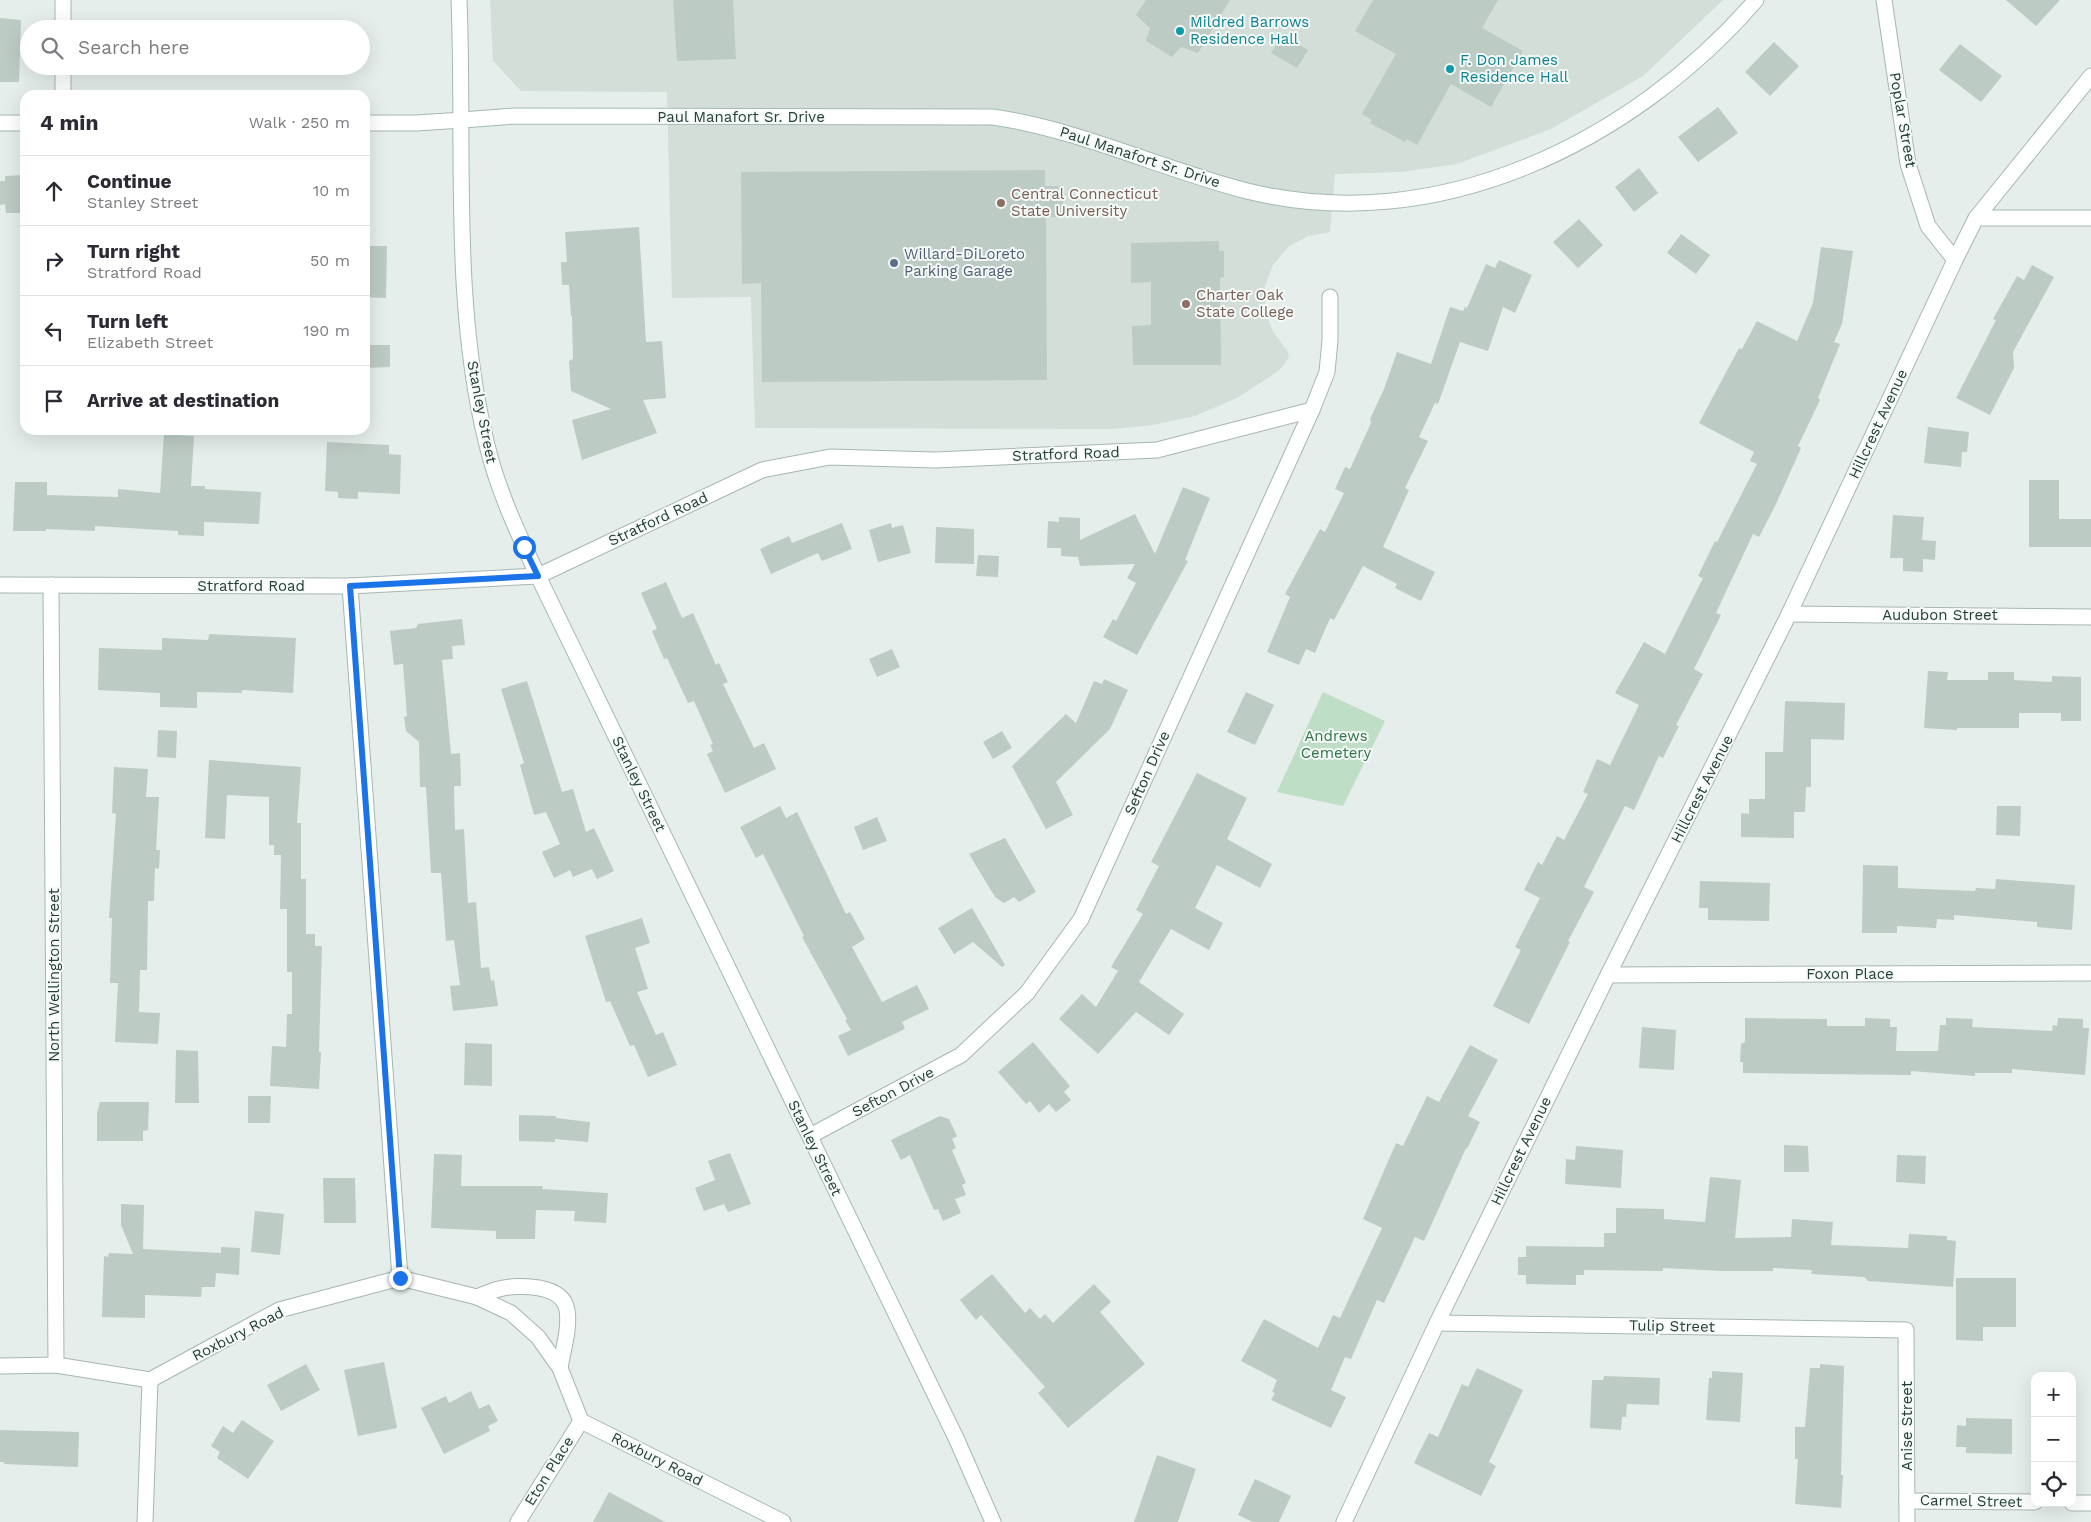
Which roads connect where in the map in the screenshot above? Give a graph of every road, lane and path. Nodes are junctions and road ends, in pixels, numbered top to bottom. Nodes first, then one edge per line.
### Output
1 (63, 0) edge
2 (458, 0) edge
3 (1756, 0) edge
4 (1884, 0) edge
5 (63, 20) edge
6 (63, 75) edge
7 (2091, 76) edge
8 (63, 90) edge
9 (462, 120) junction
10 (0, 123) edge
11 (20, 123) edge
12 (370, 123) edge
13 (1976, 218) junction
14 (2091, 218) edge
15 (1955, 260) junction
16 (1330, 297) dead end
17 (1312, 410) junction
18 (538, 576) junction
19 (0, 585) edge
20 (51, 585) junction
21 (350, 586) junction
22 (1789, 614) junction
23 (2091, 616) edge
24 (2091, 973) edge
25 (1608, 975) junction
26 (810, 1136) junction
27 (400, 1278) junction
28 (476, 1297) junction
29 (1438, 1322) junction
30 (1906, 1330) joint
31 (56, 1365) junction
32 (0, 1366) edge
33 (560, 1368) junction
34 (150, 1380) junction
35 (581, 1420) junction
36 (1907, 1501) junction
37 (2031, 1502) edge
38 (2076, 1503) edge
39 (2091, 1503) edge
40 (144, 1522) edge
41 (518, 1522) edge
42 (783, 1522) edge
43 (993, 1522) edge
44 (1344, 1522) edge
45 (1907, 1522) edge

1 - 5 street
2 - 9 street, Stanley Street
3 - 9 street, Paul Manafort Sr. Drive
4 - 15 street, Poplar Street
6 - 8 street
7 - 13 street, Hillcrest Avenue
9 - 12 street, Paul Manafort Sr. Drive
9 - 18 street, Stanley Street
10 - 11 street
13 - 14 street
13 - 15 street, Hillcrest Avenue
15 - 22 street, Hillcrest Avenue
16 - 17 street, Sefton Drive
17 - 18 street, Stratford Road
17 - 26 street, Sefton Drive
18 - 21 street, Stratford Road
18 - 26 street, Stanley Street
19 - 20 street, Stratford Road
20 - 21 street, Stratford Road
20 - 31 street, North Wellington Street
21 - 27 street
22 - 23 street, Audubon Street
22 - 25 street, Hillcrest Avenue
24 - 25 street, Foxon Place
25 - 29 street, Hillcrest Avenue
26 - 43 street, Stanley Street
27 - 28 street, Roxbury Road
27 - 34 street, Roxbury Road
28 - 33 street, Roxbury Road
28 - 33 street
29 - 30 street, Tulip Street
29 - 44 street, Hillcrest Avenue
30 - 36 street, Anise Street
31 - 32 street
31 - 34 street
33 - 35 street, Roxbury Road
34 - 40 street
35 - 41 street, Eton Place
35 - 42 street, Roxbury Road
36 - 37 street, Carmel Street
36 - 45 street, Anise Street
38 - 39 street

